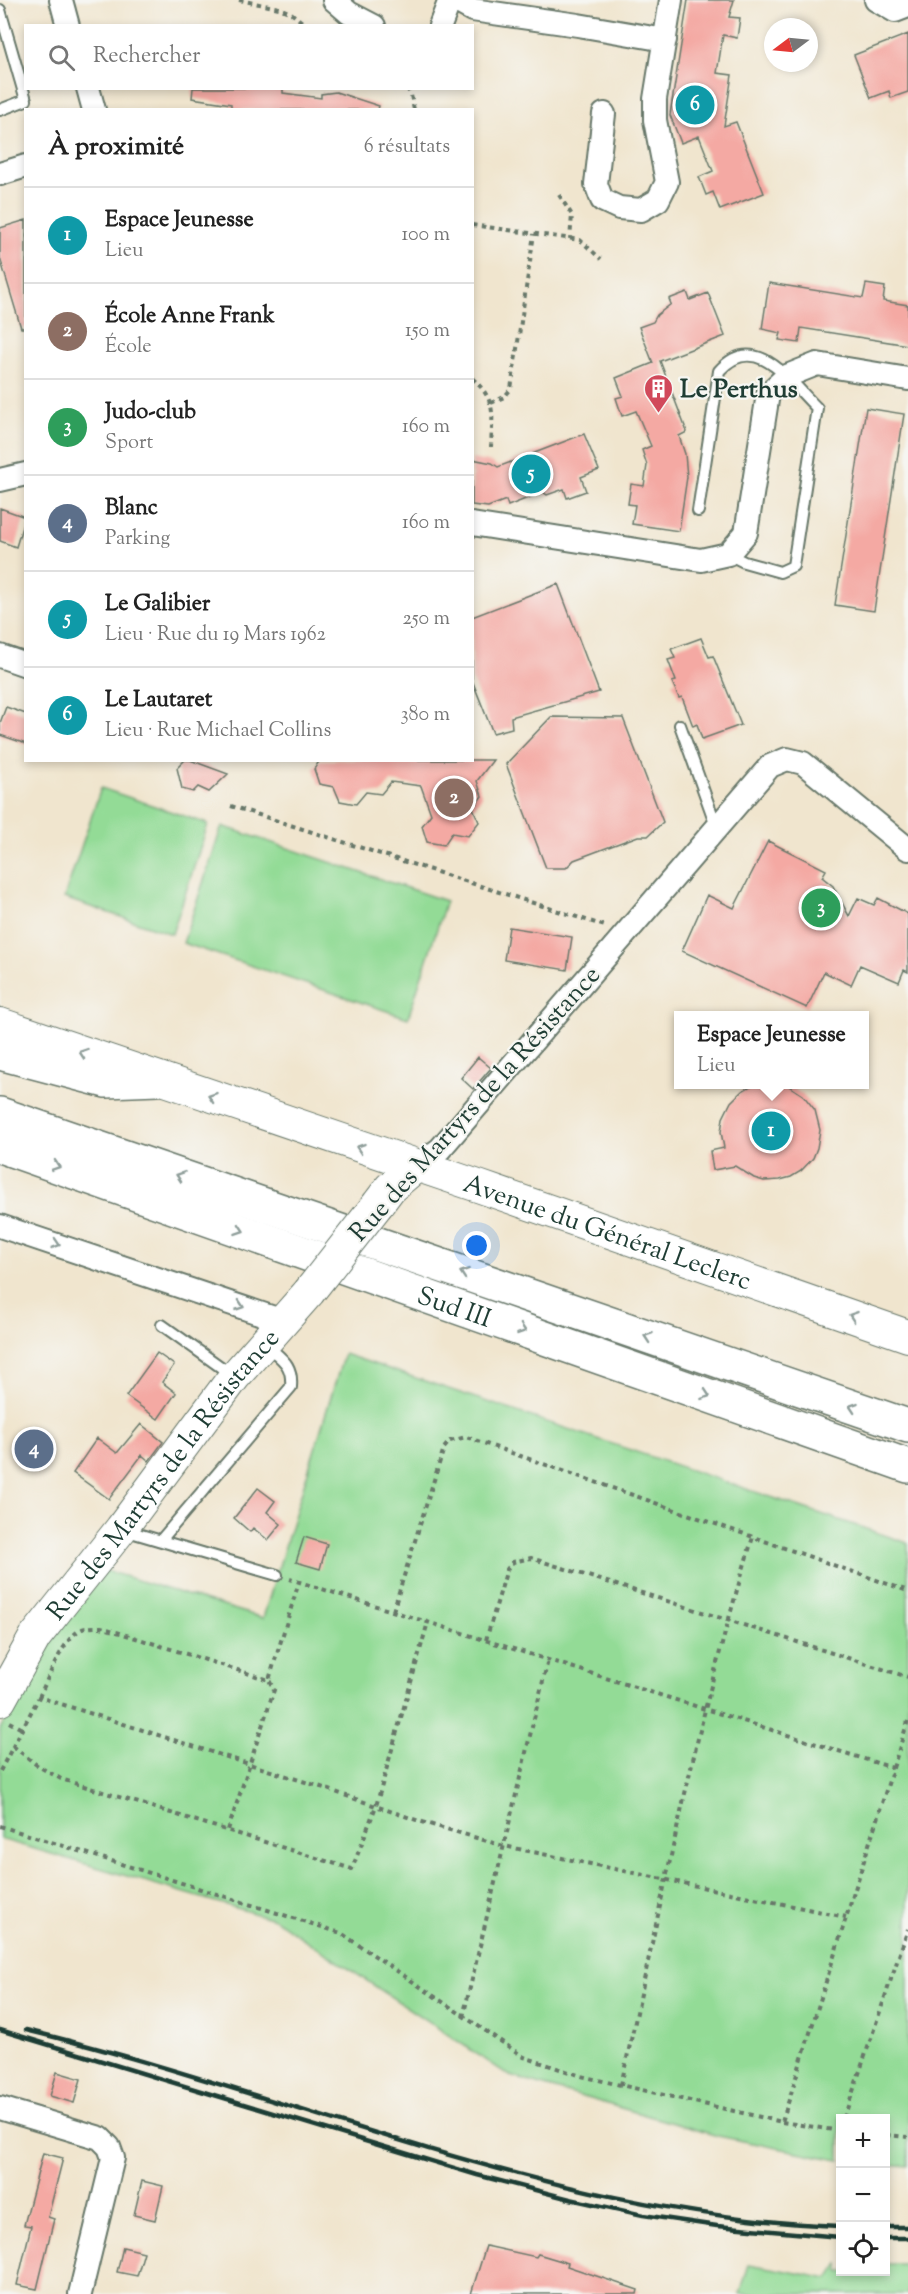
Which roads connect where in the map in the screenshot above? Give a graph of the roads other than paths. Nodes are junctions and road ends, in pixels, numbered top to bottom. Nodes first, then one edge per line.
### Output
1 (61, 0) edge
2 (334, 0) edge
3 (452, 0) edge
4 (671, 0) edge
5 (876, 0) edge
6 (908, 6) edge
7 (0, 10) edge
8 (67, 24) edge
9 (370, 24) edge
10 (441, 24) edge
11 (665, 40) junction
12 (89, 90) edge
13 (93, 108) edge
14 (0, 110) edge
15 (604, 114) dead end
16 (24, 167) edge
17 (0, 174) edge
18 (787, 376) junction
19 (908, 379) edge
20 (24, 474) edge
21 (0, 480) edge
22 (698, 511) dead end
23 (474, 524) edge
24 (728, 554) junction
25 (0, 656) edge
26 (24, 664) edge
27 (680, 725) dead end
28 (717, 828) junction
29 (908, 849) edge
30 (0, 1024) edge
31 (0, 1053) edge
32 (158, 1079) junction
33 (0, 1113) edge
34 (0, 1146) edge
35 (416, 1166) junction
36 (0, 1226) edge
37 (162, 1325) dead end
38 (273, 1332) junction
39 (908, 1336) edge
40 (234, 1377) junction
41 (908, 1426) edge
42 (908, 1466) edge
43 (121, 1529) junction
44 (161, 1540) junction
45 (277, 1575) road end
46 (0, 1700) edge
47 (0, 2108) edge
48 (80, 2294) edge

1 - 8 street
2 - 9 street
3 - 10 street
3 - 11 street
4 - 11 street
5 - 6 street
7 - 14 lane
11 - 15 street
12 - 13 street
16 - 17 street
18 - 19 street
18 - 22 lane
18 - 24 street
18 - 24 lane
20 - 21 street
23 - 24 street
25 - 26 street
27 - 28 lane
28 - 29 street, Rue des Martyrs de la Résistance
28 - 35 street, Rue des Martyrs de la Résistance
32 -> 30 street, Avenue du Général Leclerc
31 - 32 highway
35 -> 32 street, Avenue du Général Leclerc
41 -> 33 highway, Sud III
34 -> 42 highway, Sud III
35 - 38 street, Rue des Martyrs de la Résistance, bridge
39 -> 35 street, Avenue du Général Leclerc
36 -> 38 street
37 - 40 lane
38 - 40 street, Rue des Martyrs de la Résistance
38 - 44 lane
40 - 43 street, Rue des Martyrs de la Résistance
43 - 44 lane
43 - 46 street, Rue des Martyrs de la Résistance
44 - 45 lane
47 - 48 street

